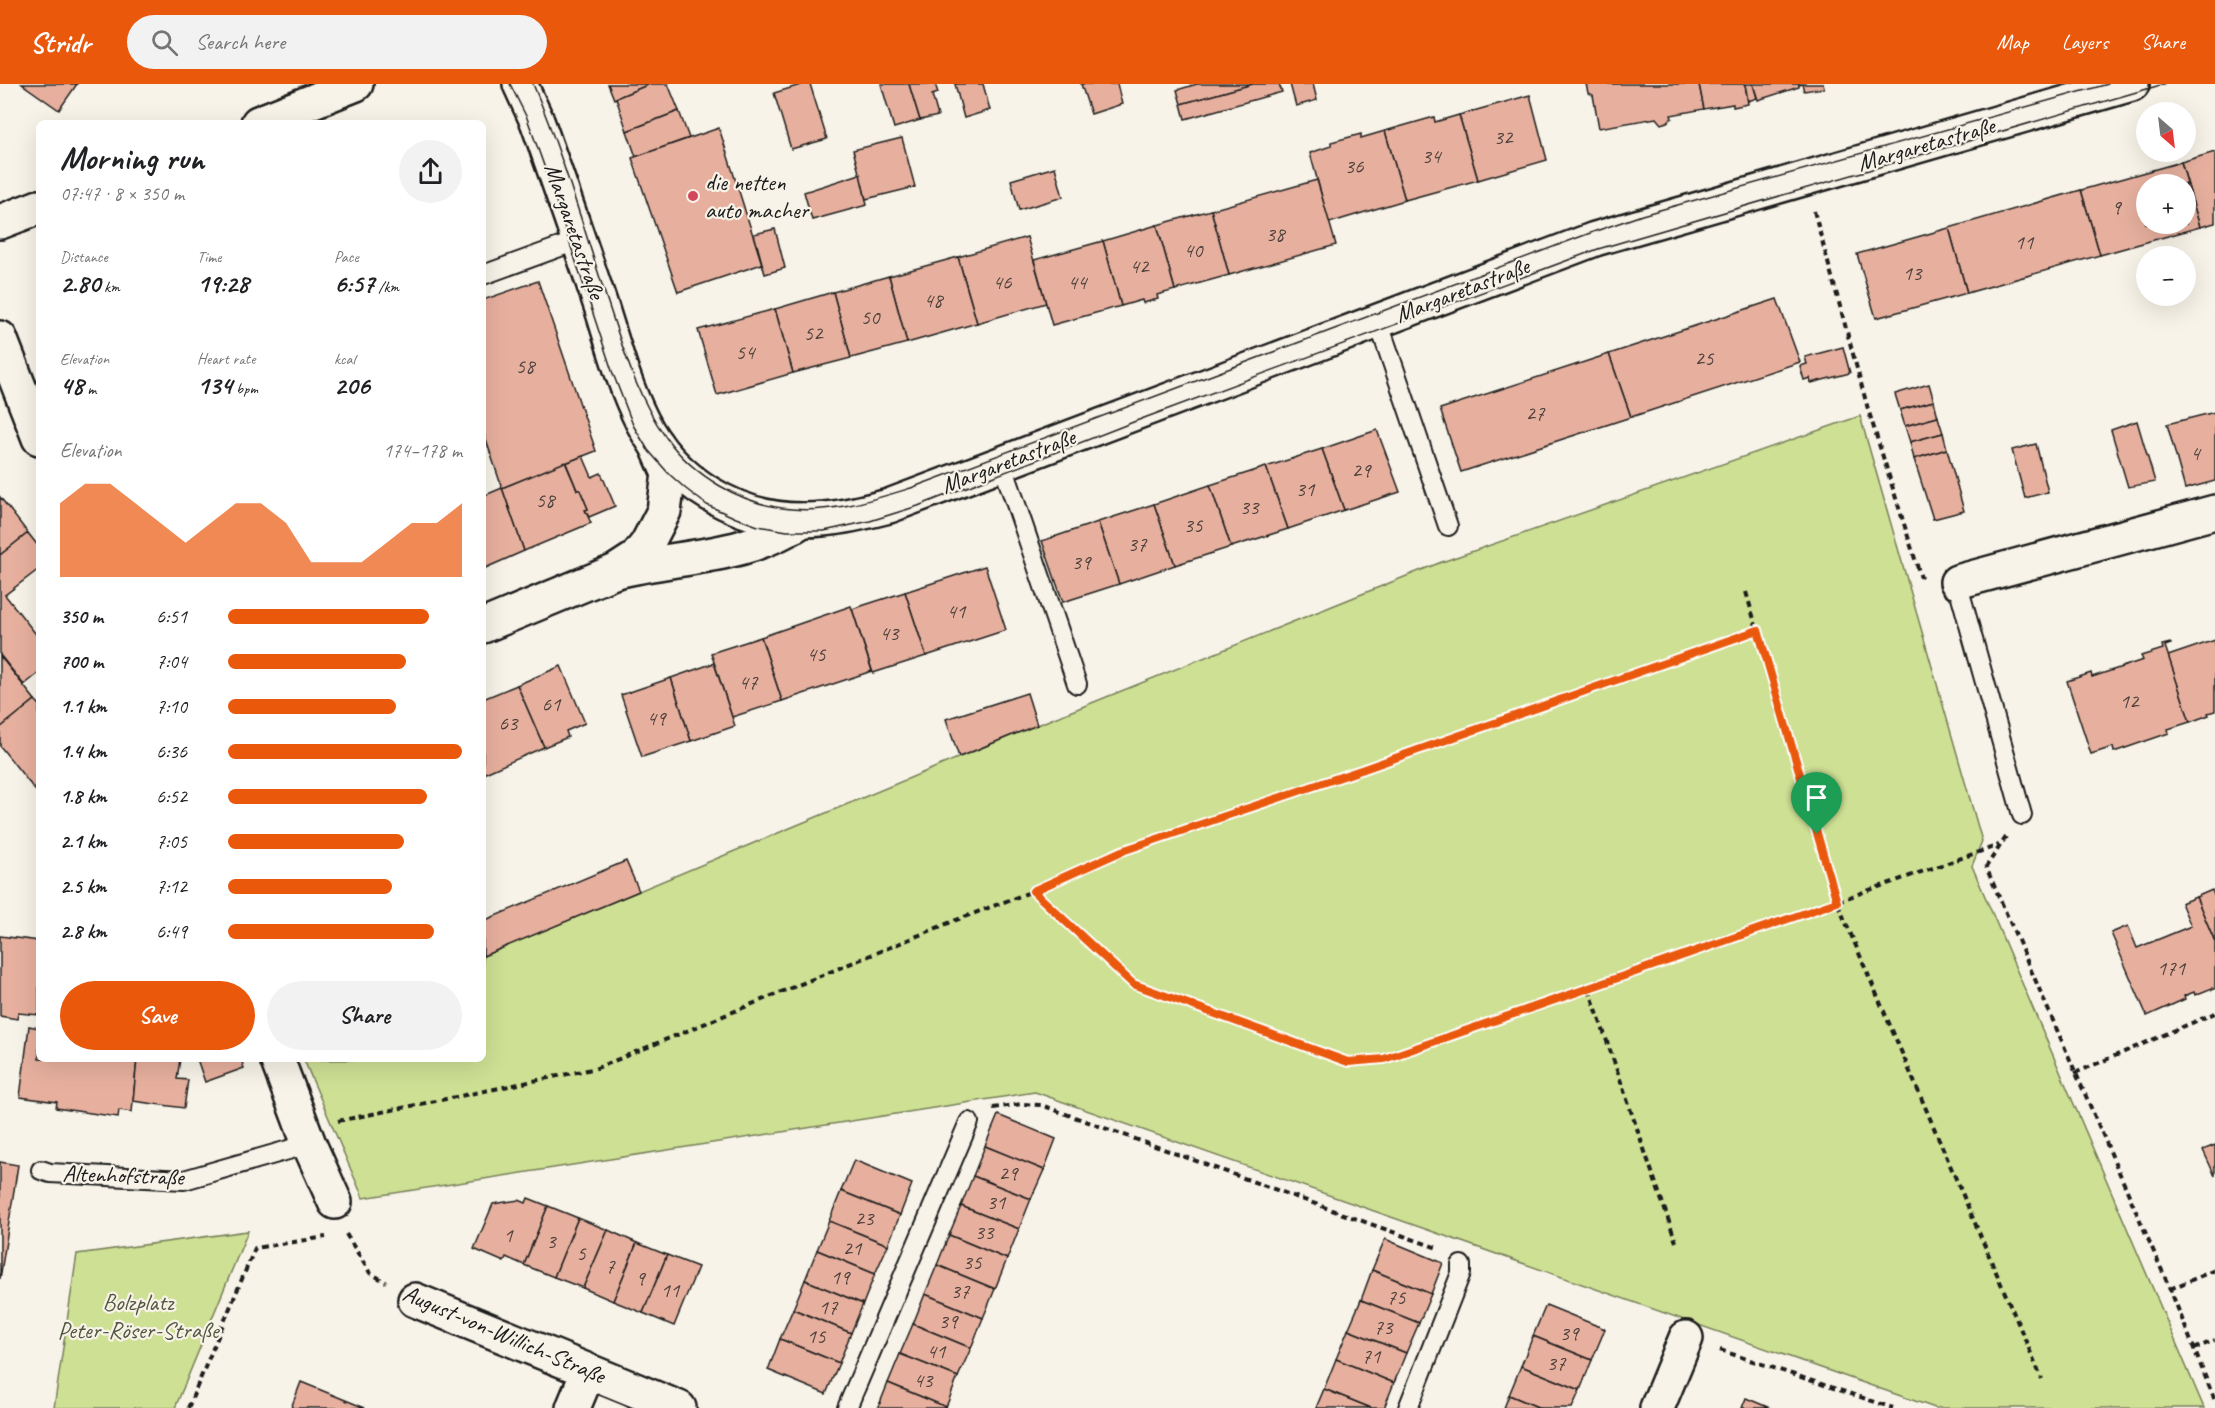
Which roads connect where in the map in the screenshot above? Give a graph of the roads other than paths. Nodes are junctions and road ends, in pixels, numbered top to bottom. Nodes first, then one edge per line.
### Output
1 (356, 84) edge
2 (520, 84) edge
3 (2132, 84) edge
4 (266, 120) edge
5 (36, 208) edge
6 (0, 222) edge
7 (579, 240) junction
8 (486, 274) edge
9 (1377, 321) junction
10 (0, 338) edge
11 (36, 430) edge
12 (656, 444) junction
13 (1002, 463) junction
14 (2215, 512) edge
15 (803, 520) junction
16 (1448, 526) dead end
17 (616, 571) junction
18 (1957, 582) joint
19 (486, 625) edge
20 (1077, 684) dead end
21 (2022, 815) road end
22 (278, 1062) edge
23 (969, 1122) road end
24 (306, 1136) junction
25 (41, 1170) dead end
26 (335, 1202) road end
27 (1461, 1265) road end
28 (415, 1300) road end
29 (1686, 1338) road end
30 (588, 1372) junction
31 (573, 1408) edge
32 (679, 1408) edge
33 (847, 1408) edge
34 (1408, 1408) edge
35 (1657, 1408) edge

1 - 4 street
2 - 7 street, Margaretastraße
3 - 9 street, Margaretastraße
5 - 6 street
7 - 8 lane
7 - 12 street, Margaretastraße
9 - 13 street, Margaretastraße
9 - 16 lane
10 - 11 street
12 - 15 street, Margaretastraße
12 - 17 street, Margaretastraße
13 - 15 street, Margaretastraße
13 - 20 lane
14 - 18 street
15 - 17 street, Margaretastraße
17 - 19 street, Margaretastraße
18 - 21 lane
22 - 24 street
23 - 33 lane
24 - 25 lane, Altenhofstraße
24 - 26 street
27 - 34 lane
28 - 30 street, August-von-Willich-Straße
29 - 35 street
30 - 31 street
30 - 32 street, August-von-Willich-Straße

